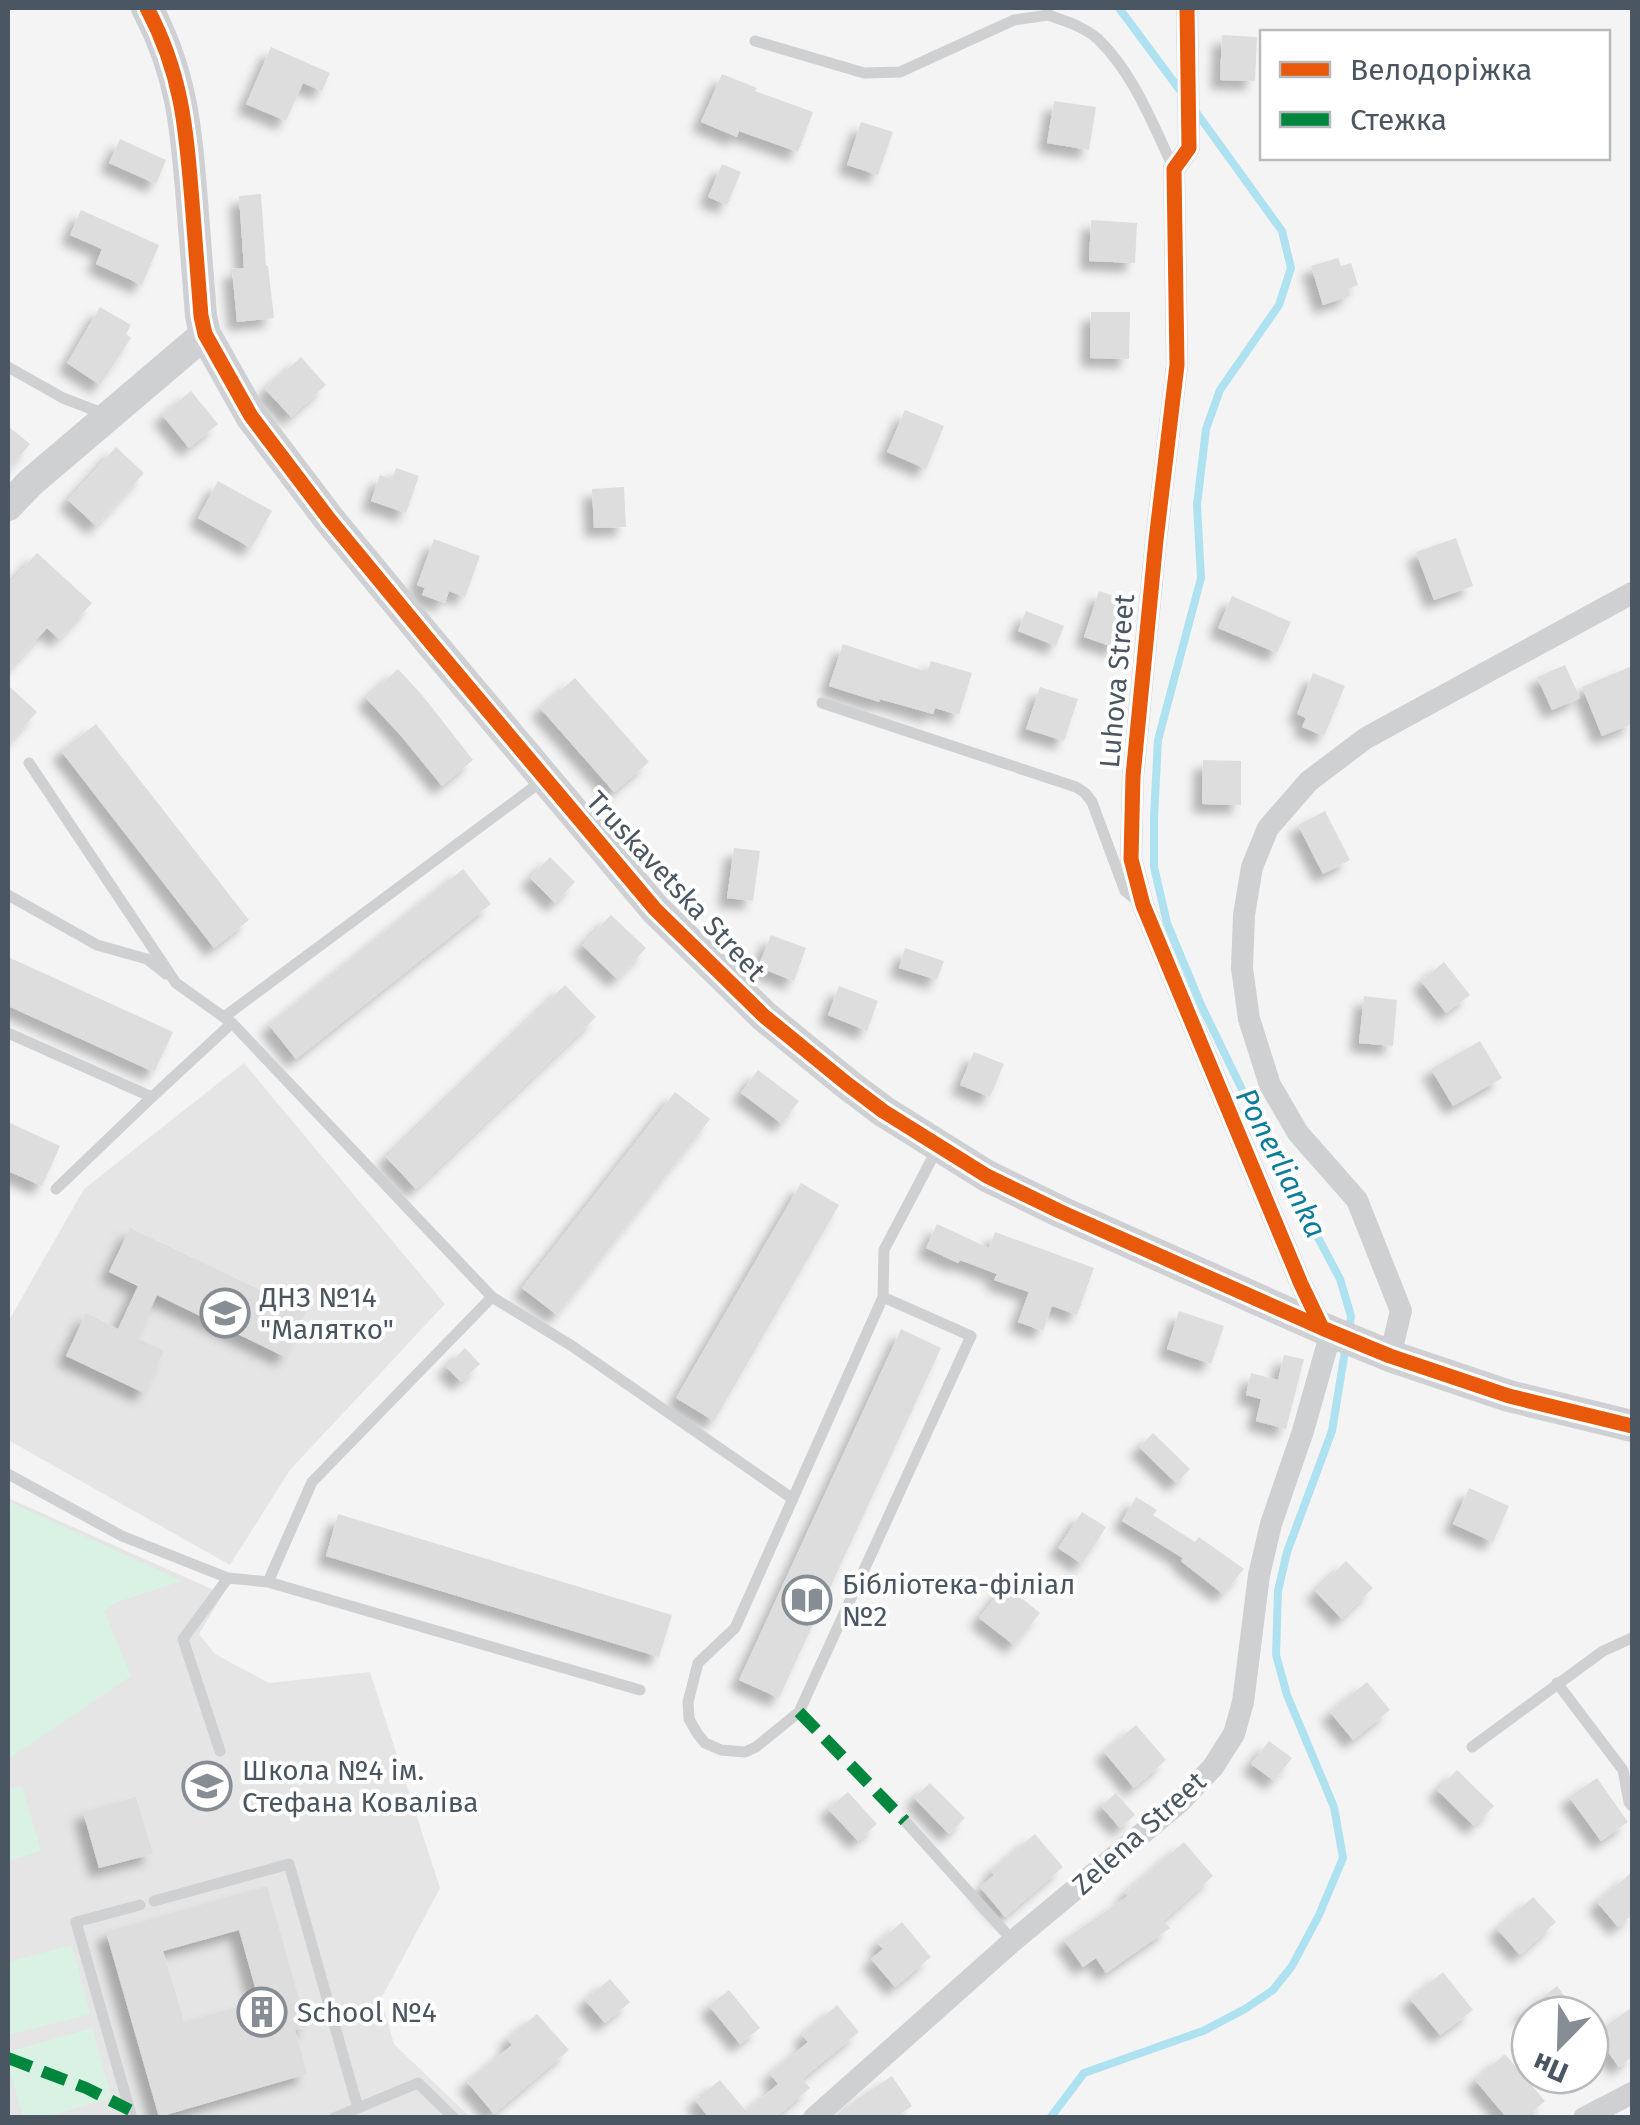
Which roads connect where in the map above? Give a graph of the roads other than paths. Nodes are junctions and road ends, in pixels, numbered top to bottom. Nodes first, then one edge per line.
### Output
1 (147, 8) edge
2 (1187, 8) edge
3 (1048, 11) edge
4 (755, 41) dead end
5 (1174, 169) junction
6 (204, 334) junction
7 (8, 368) edge
8 (109, 416) junction
9 (8, 506) edge
10 (1632, 592) edge
11 (822, 702) dead end
12 (29, 763) dead end
13 (545, 779) junction
14 (8, 895) edge
15 (1143, 905) junction
16 (176, 983) junction
17 (228, 1020) junction
18 (8, 1034) edge
19 (152, 1097) junction
20 (938, 1147) junction
21 (56, 1189) dead end
22 (883, 1296) junction
23 (492, 1298) junction
24 (1349, 1339) junction
25 (1632, 1426) edge
26 (8, 1474) edge
27 (793, 1499) junction
28 (228, 1578) junction
29 (268, 1582) junction
30 (1632, 1638) edge
31 (1557, 1683) junction
32 (640, 1690) dead end
33 (1472, 1746) dead end
34 (220, 1751) dead end
35 (1632, 1806) edge
36 (905, 1821) dead end
37 (1013, 1941) junction
38 (1632, 2093) edge
39 (358, 2108) junction
40 (826, 2114) edge
41 (132, 2118) edge
42 (334, 2118) edge
43 (454, 2118) edge
44 (1584, 2118) edge

1 - 6 main road, Truskavetska Street
2 - 5 street
3 - 4 lane
3 - 5 lane
5 - 15 street, Luhova Street
6 - 8 street
6 - 13 main road, Truskavetska Street
7 - 8 lane
8 - 9 street
10 - 24 street
11 - 15 lane
12 - 16 lane
13 - 17 lane
13 - 20 main road, Truskavetska Street
14 - 16 lane
15 - 24 street, Luhova Street
16 - 17 lane
17 - 19 lane
17 - 23 lane
18 - 19 lane
19 - 21 lane
20 - 22 lane
20 - 24 main road, Truskavetska Street
22 - 27 lane
22 - 27 lane
23 - 27 lane
23 - 29 lane
24 - 25 main road, Truskavetska Street
24 - 37 street, Zelena Street
26 - 28 lane
28 - 29 lane
28 - 34 lane
29 - 32 lane
30 - 31 lane
31 - 33 lane
31 - 35 lane
36 - 37 lane
37 - 40 street, Zelena Street
38 - 44 street
39 - 41 lane
39 - 42 lane
39 - 43 lane

